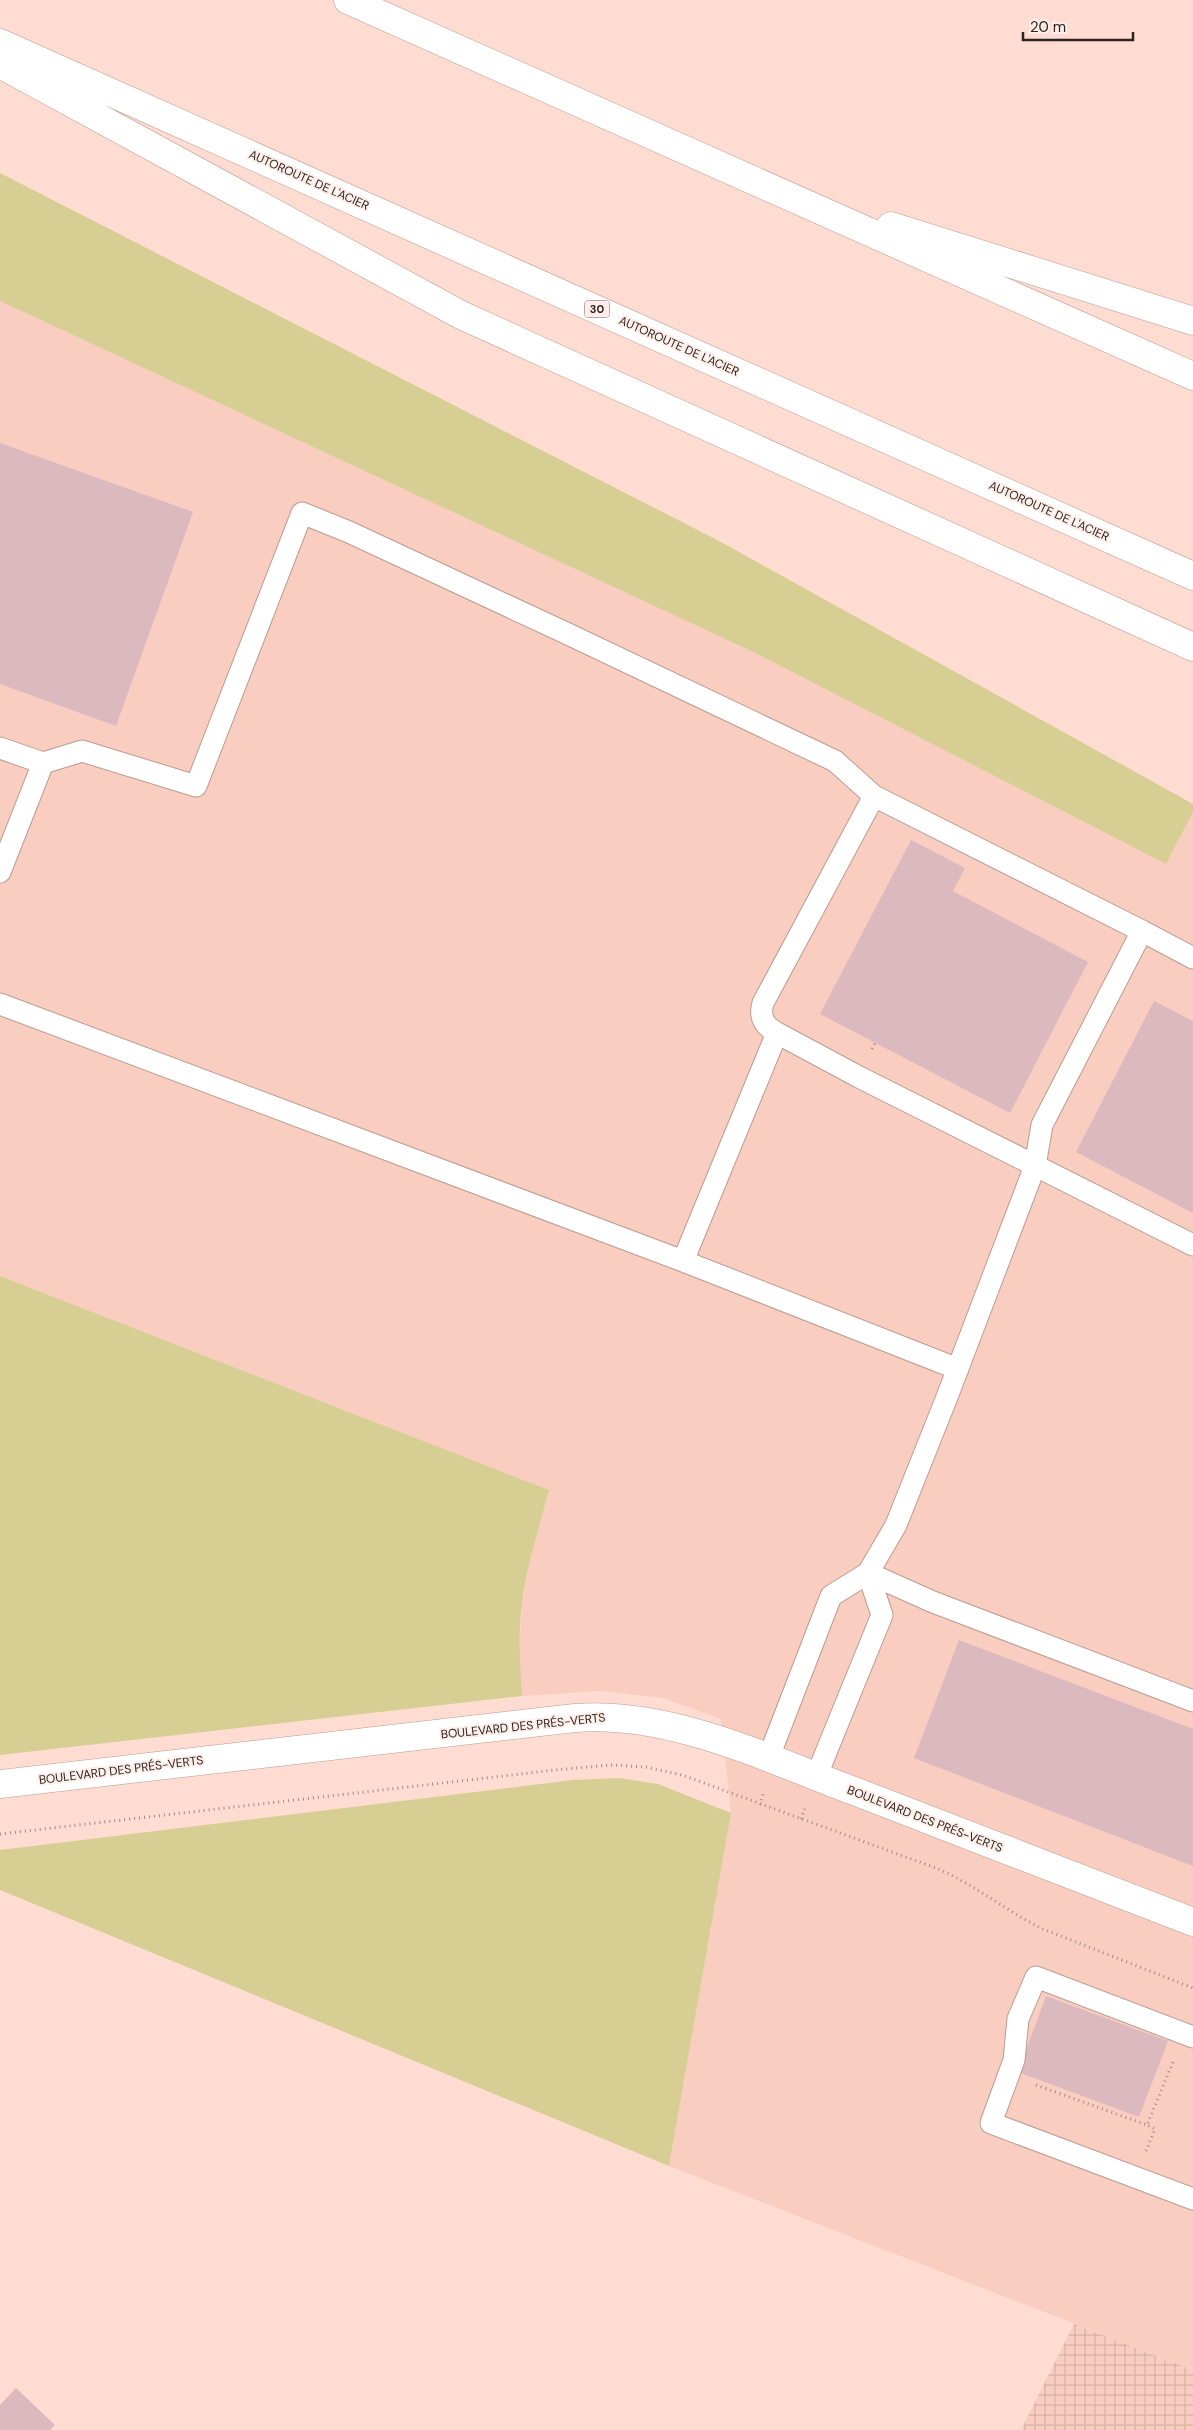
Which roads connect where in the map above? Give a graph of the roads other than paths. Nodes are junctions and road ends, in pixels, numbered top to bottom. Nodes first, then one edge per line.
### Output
1 (348, 0) edge
2 (0, 43) edge
3 (0, 64) edge
4 (775, 190) junction
5 (1193, 321) edge
6 (1193, 376) edge
7 (1193, 576) edge
8 (1193, 647) edge
9 (0, 748) edge
10 (43, 763) junction
11 (874, 796) junction
12 (0, 872) edge
13 (1142, 931) junction
14 (1193, 958) edge
15 (0, 1004) edge
16 (777, 1033) junction
17 (1035, 1166) junction
18 (1193, 1246) edge
19 (682, 1261) junction
20 (958, 1369) junction
21 (868, 1573) junction
22 (1193, 1701) edge
23 (768, 1759) junction
24 (816, 1777) junction
25 (0, 1784) edge
26 (1193, 1922) edge
27 (1193, 2037) edge
28 (1193, 2199) edge

1 - 4 main road
2 - 7 main road, AUTOROUTE DE L'ACIER / 30
3 - 8 main road
4 - 5 main road
4 - 6 main road
9 - 10 lane
10 - 11 lane
10 - 12 lane
11 - 13 lane
11 - 16 lane
13 - 14 lane
13 - 17 lane
15 - 19 lane
16 - 17 lane
16 - 19 lane
17 - 18 lane
17 - 20 lane
19 - 20 lane
20 - 21 lane
21 - 22 lane
21 - 23 lane
21 - 24 lane
23 - 24 main road, BOULEVARD DES PRÉS-VERTS
23 - 25 main road, BOULEVARD DES PRÉS-VERTS
24 - 26 main road, BOULEVARD DES PRÉS-VERTS
27 - 28 lane

